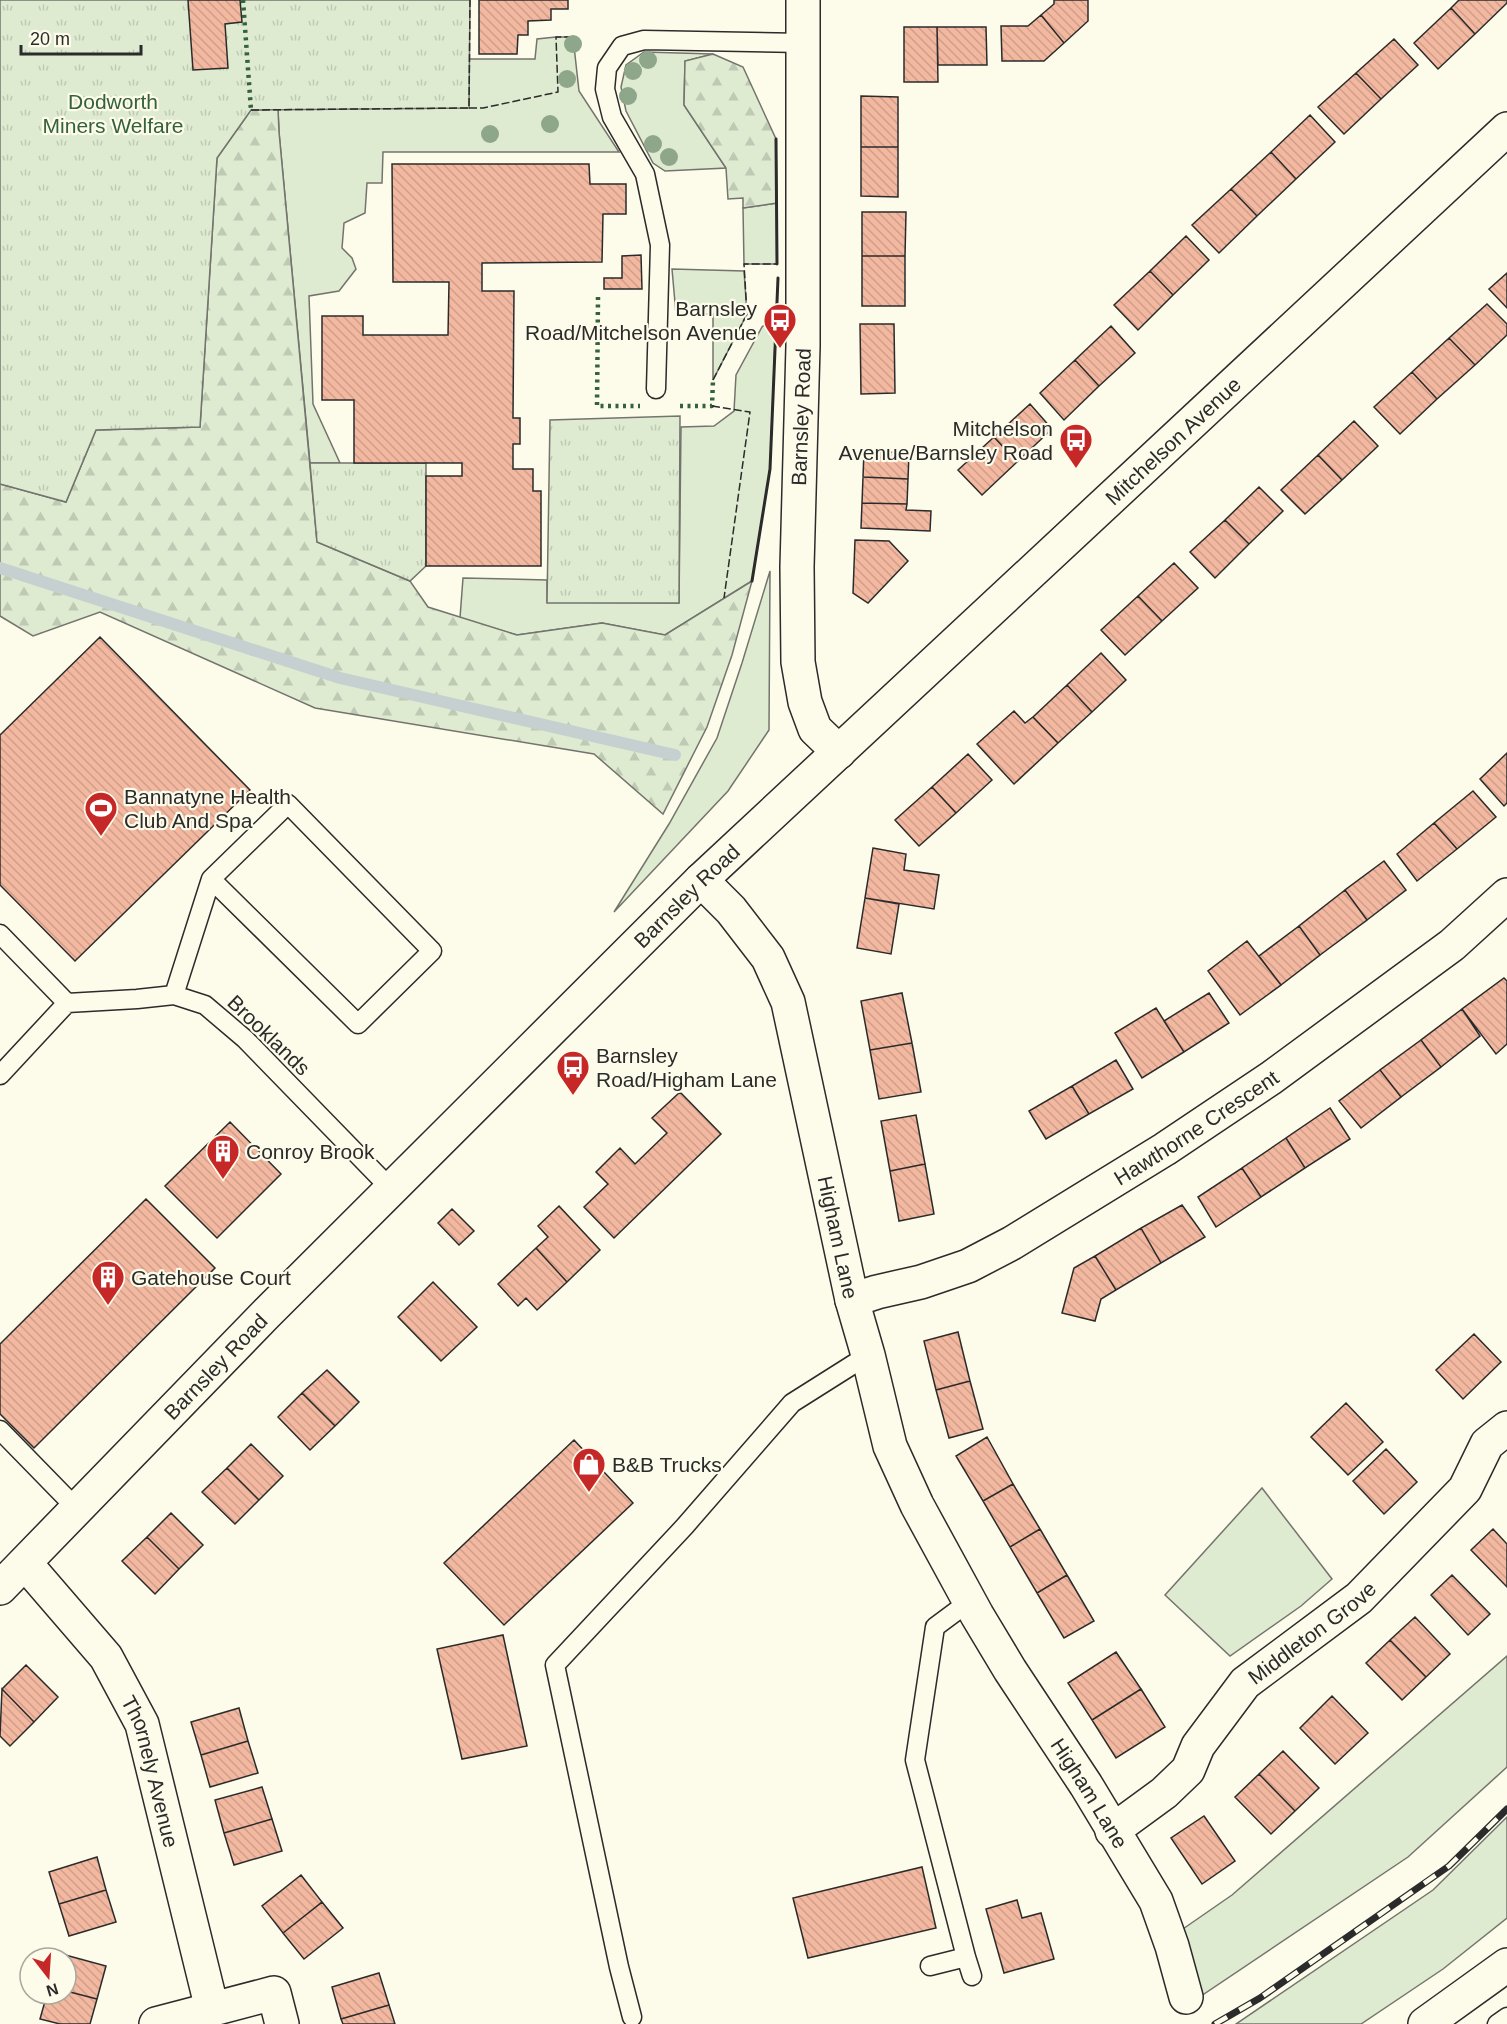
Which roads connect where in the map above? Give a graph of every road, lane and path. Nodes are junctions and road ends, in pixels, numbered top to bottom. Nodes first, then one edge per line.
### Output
1 (803, 0) edge
2 (803, 43) junction
3 (1507, 129) edge
4 (656, 389) dead end
5 (839, 752) junction
6 (211, 879) junction
7 (701, 880) junction
8 (1507, 895) edge
9 (1, 938) edge
10 (174, 995) junction
11 (67, 1003) junction
12 (0, 1075) edge
13 (391, 1189) junction
14 (852, 1300) junction
15 (868, 1355) junction
16 (1507, 1428) edge
17 (0, 1430) edge
18 (77, 1509) junction
19 (25, 1563) junction
20 (0, 1588) edge
21 (970, 1601) junction
22 (1112, 1831) junction
23 (966, 1957) junction
24 (1507, 1965) edge
25 (930, 1966) dead end
26 (972, 1976) dead end
27 (1186, 1997) dead end
28 (212, 2009) junction
29 (632, 2017) dead end
30 (1507, 2017) edge
31 (156, 2024) edge
32 (282, 2024) edge
33 (1425, 2024) edge
34 (1497, 2024) edge

1 - 2 main road, Barnsley Road
2 - 4 lane
2 - 5 main road, Barnsley Road
3 - 5 main road, Mitchelson Avenue
5 - 7 main road, Barnsley Road
6 - 6 lane
6 - 10 lane
7 - 13 main road, Barnsley Road
7 - 14 main road, Higham Lane
8 - 14 main road, Hawthorne Crescent
9 - 11 lane
10 - 11 lane, Brooklands
10 - 13 lane, Brooklands
11 - 12 lane
13 - 18 main road, Barnsley Road
14 - 15 main road, Higham Lane
15 - 21 main road, Higham Lane
15 - 29 lane
16 - 22 main road, Middleton Grove
17 - 18 lane
18 - 19 main road, Barnsley Road
19 - 20 main road, Barnsley Road
19 - 28 main road, Thornely Avenue
21 - 22 main road, Higham Lane
21 - 23 lane
22 - 27 main road, Higham Lane
23 - 25 lane
23 - 26 lane
24 - 33 main road
28 - 31 main road
28 - 32 main road
30 - 34 lane

